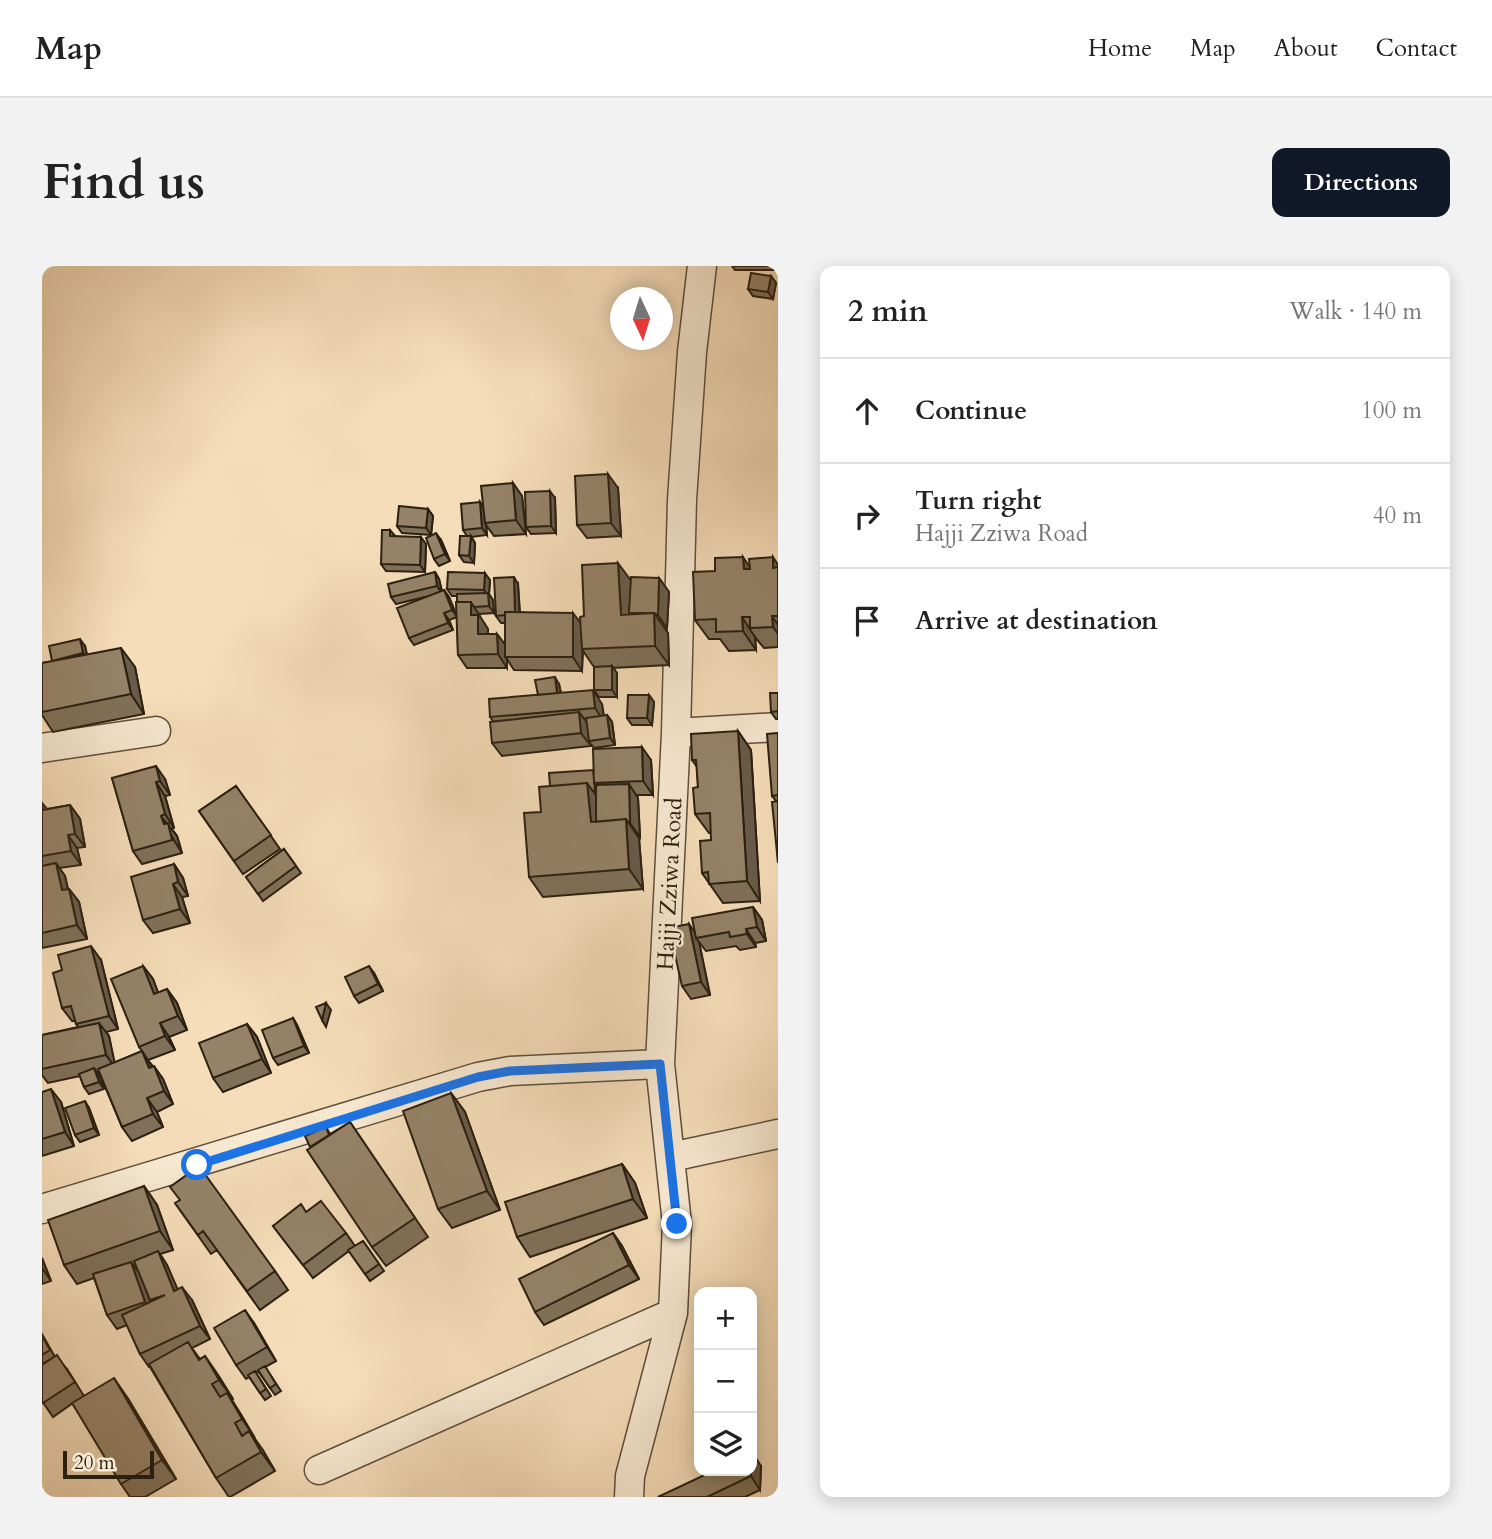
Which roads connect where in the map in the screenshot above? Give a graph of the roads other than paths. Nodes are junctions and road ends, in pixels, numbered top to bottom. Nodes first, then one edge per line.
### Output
1 (702, 266) edge
2 (778, 727) edge
3 (156, 731) dead end
4 (676, 733) junction
5 (42, 748) edge
6 (660, 1064) junction
7 (778, 1134) edge
8 (671, 1157) junction
9 (42, 1209) edge
10 (673, 1313) junction
11 (319, 1470) dead end
12 (629, 1497) edge

1 - 4 street, Hajji Zziwa Road
2 - 4 street
3 - 5 street
4 - 6 street, Hajji Zziwa Road
6 - 8 street, Hajji Zziwa Road
6 - 9 street
7 - 8 street
8 - 10 street, Hajji Zziwa Road
10 - 11 street
10 - 12 street, Hajji Zziwa Road

